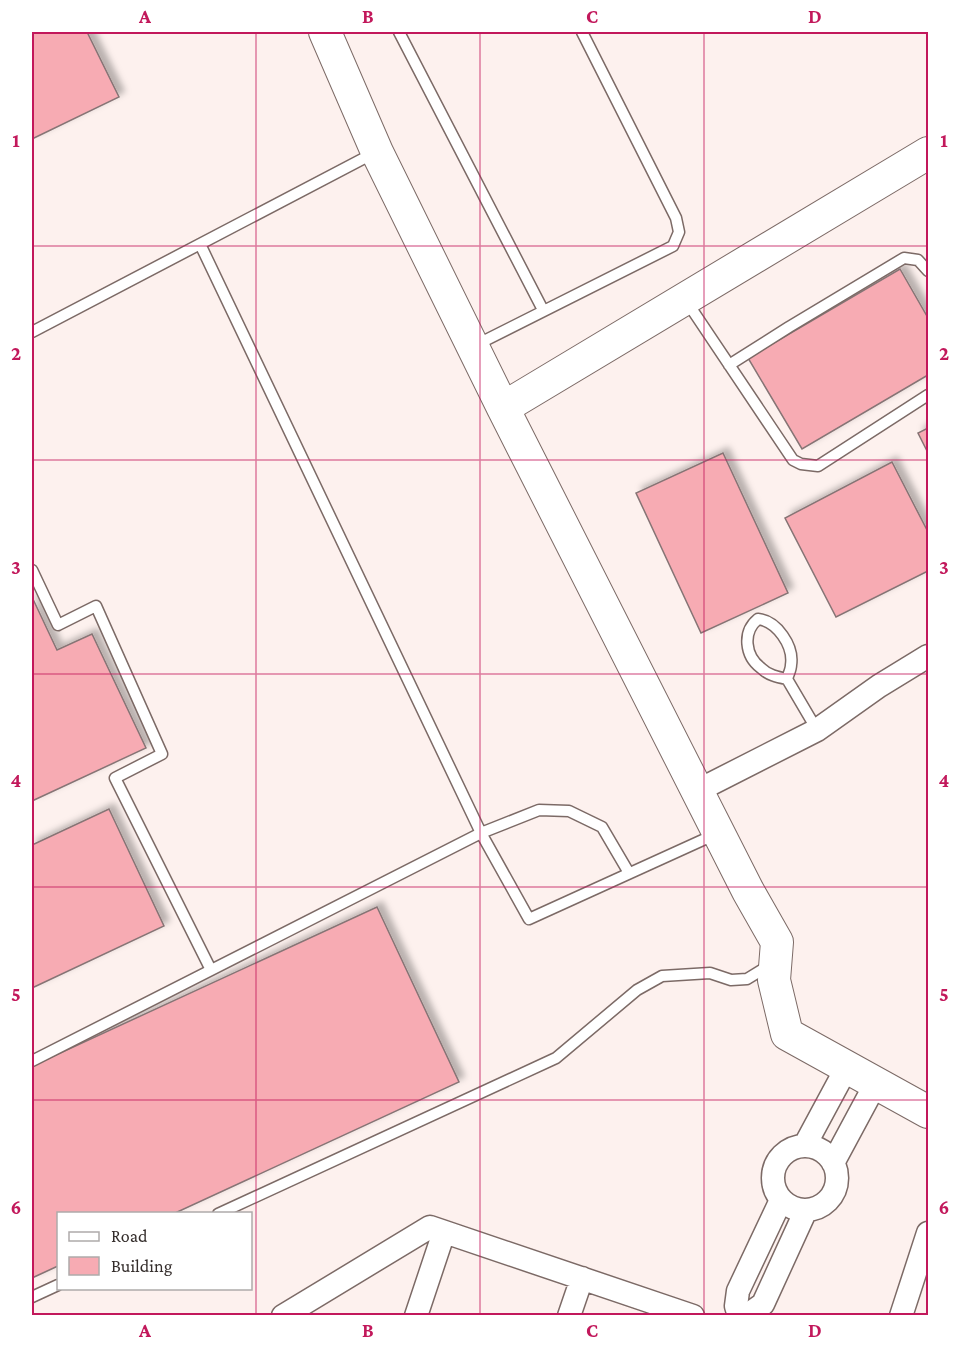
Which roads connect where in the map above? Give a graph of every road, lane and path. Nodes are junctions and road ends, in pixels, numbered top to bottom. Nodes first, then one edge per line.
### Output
1 (326, 32) edge
2 (399, 32) edge
3 (582, 32) edge
4 (377, 152) junction
5 (928, 153) edge
6 (200, 244) junction
7 (928, 271) edge
8 (686, 299) junction
9 (543, 310) junction
10 (32, 332) edge
11 (473, 346) junction
12 (729, 365) junction
13 (928, 395) edge
14 (503, 408) junction
15 (32, 570) edge
16 (928, 656) edge
17 (787, 679) junction
18 (817, 730) junction
19 (697, 790) junction
20 (481, 833) junction
21 (718, 833) junction
22 (629, 873) junction
23 (775, 962) junction
24 (211, 970) junction
25 (32, 1061) edge
26 (847, 1067) junction
27 (876, 1083) junction
28 (928, 1112) edge
29 (805, 1145) junction
30 (833, 1163) junction
31 (781, 1200) junction
32 (806, 1210) junction
33 (222, 1212) edge
34 (444, 1232) junction
35 (928, 1233) edge
36 (582, 1278) junction
37 (57, 1285) edge
38 (32, 1297) edge
39 (283, 1316) edge
40 (416, 1316) edge
41 (569, 1316) edge
42 (693, 1316) edge
43 (739, 1316) edge
44 (746, 1316) edge
45 (901, 1316) edge

1 - 4 street
2 - 9 lane
3 - 9 lane
4 - 6 lane
4 - 11 street
5 - 8 street
6 - 10 lane
6 - 20 lane
7 - 12 lane
8 - 12 lane
8 - 14 street
9 - 11 lane
11 - 14 street
12 - 13 lane
14 - 19 street
15 - 24 lane
16 - 18 street
17 - 17 lane
17 - 18 lane
18 - 19 street
19 - 21 street
20 - 22 lane
20 - 22 lane
20 - 24 lane
21 - 22 lane
21 - 23 street
23 - 26 street
23 - 33 lane
24 - 25 lane
26 - 27 street
26 - 29 street
27 - 28 street
27 - 30 street
29 - 30 street
29 - 31 street
30 - 32 street
31 - 32 street
31 - 43 street
32 - 44 street
34 - 36 street
34 - 39 street
34 - 40 street
35 - 45 street
36 - 41 street
36 - 42 street
37 - 38 lane

